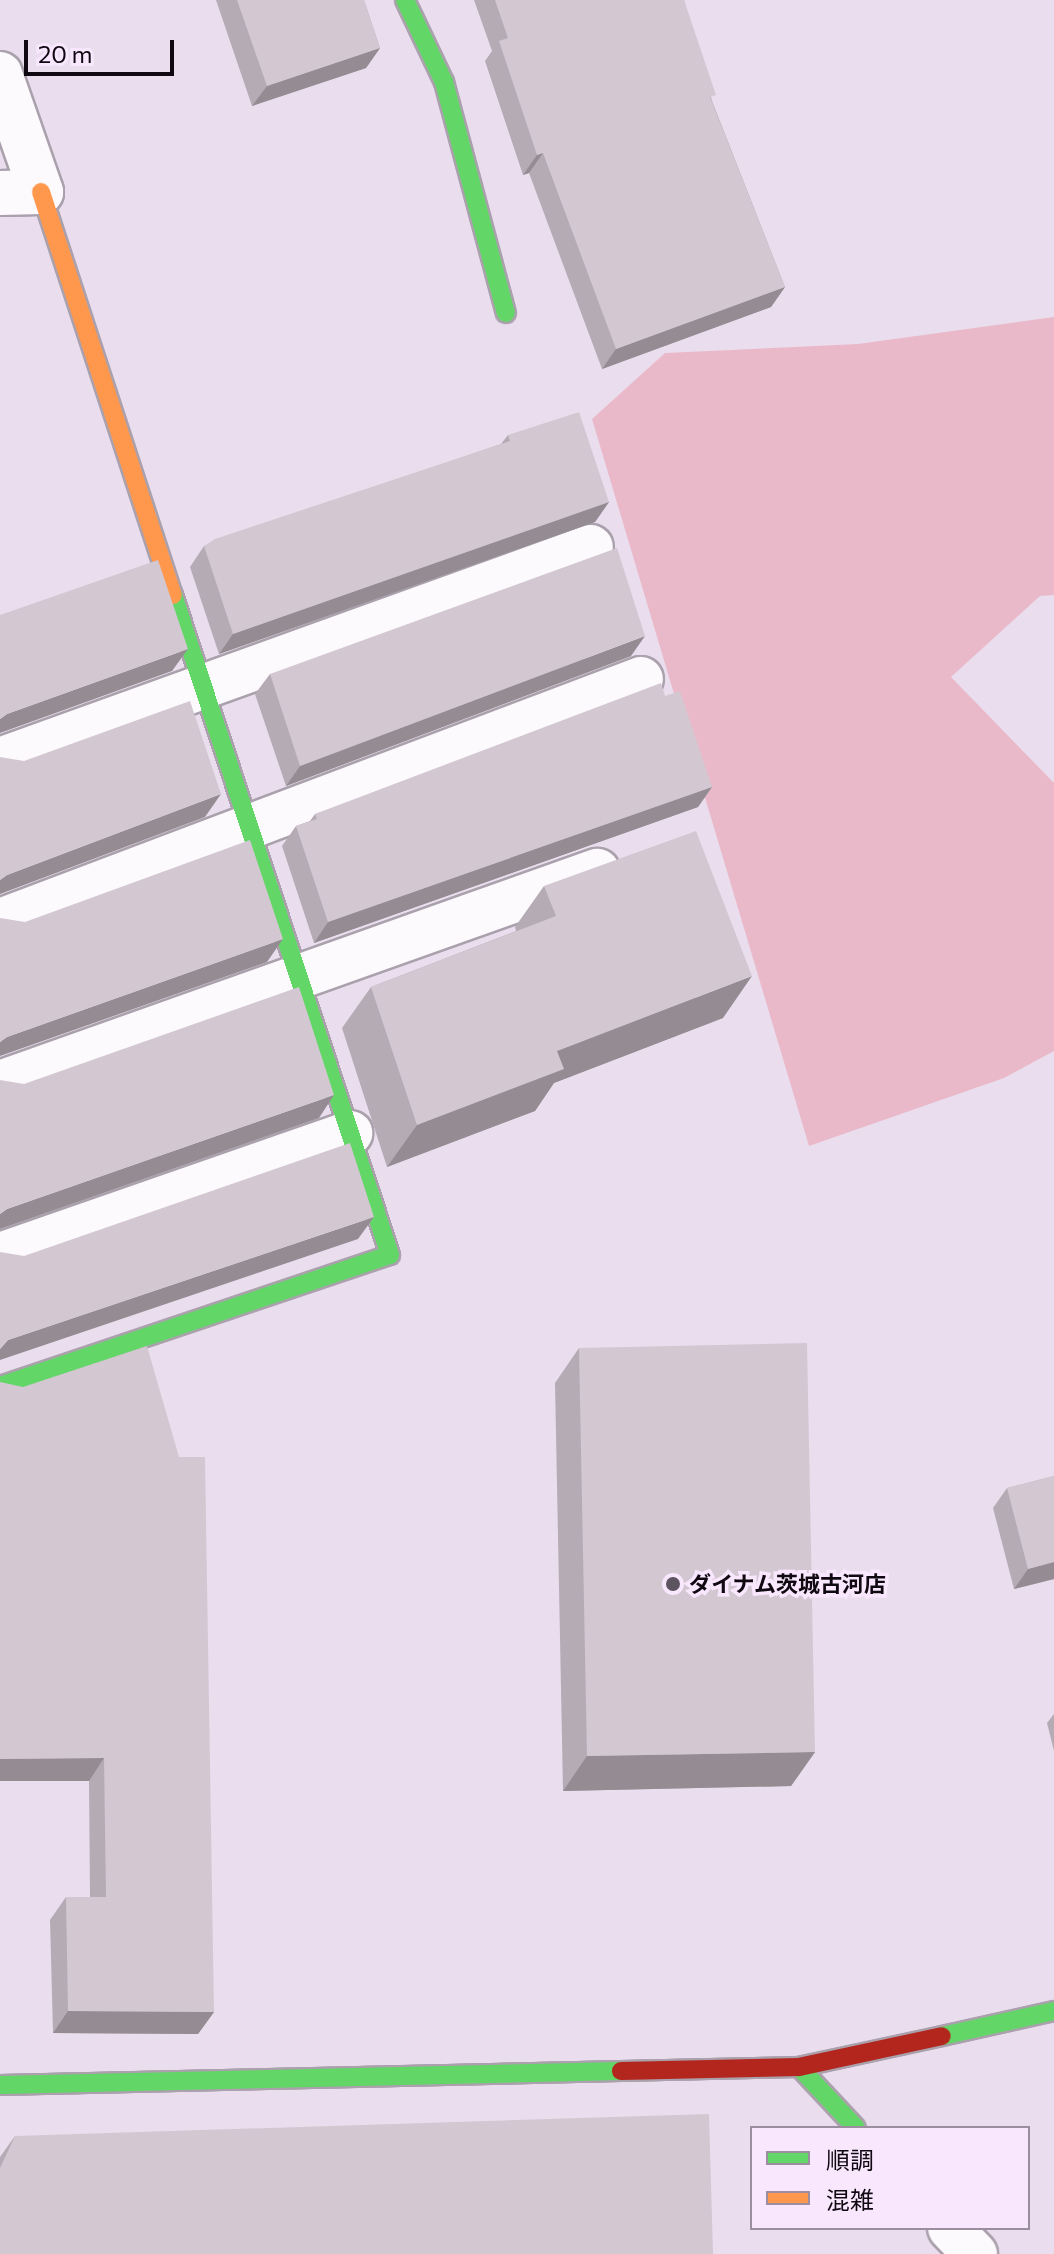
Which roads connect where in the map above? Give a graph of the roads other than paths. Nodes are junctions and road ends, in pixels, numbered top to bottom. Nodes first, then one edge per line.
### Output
1 (405, 0) edge
2 (0, 74) edge
3 (20, 193) edge
4 (506, 313) dead end
5 (591, 547) dead end
6 (641, 679) dead end
7 (203, 686) junction
8 (0, 760) edge
9 (250, 827) junction
10 (636, 857) edge
11 (0, 921) edge
12 (299, 977) junction
13 (0, 1083) edge
14 (350, 1133) junction
15 (0, 1255) edge
16 (0, 1386) edge
17 (1054, 2011) edge
18 (799, 2067) junction
19 (0, 2085) edge
20 (854, 2126) edge
21 (952, 2230) edge
22 (975, 2254) edge

1 - 4 street
2 - 3 street
3 - 7 street
5 - 7 street
6 - 9 street
7 - 8 street
7 - 9 street
9 - 11 street
9 - 12 street
10 - 12 street
12 - 13 street
12 - 14 street
14 - 15 street
14 - 16 street
17 - 18 street
18 - 19 street
18 - 20 street
21 - 22 street

